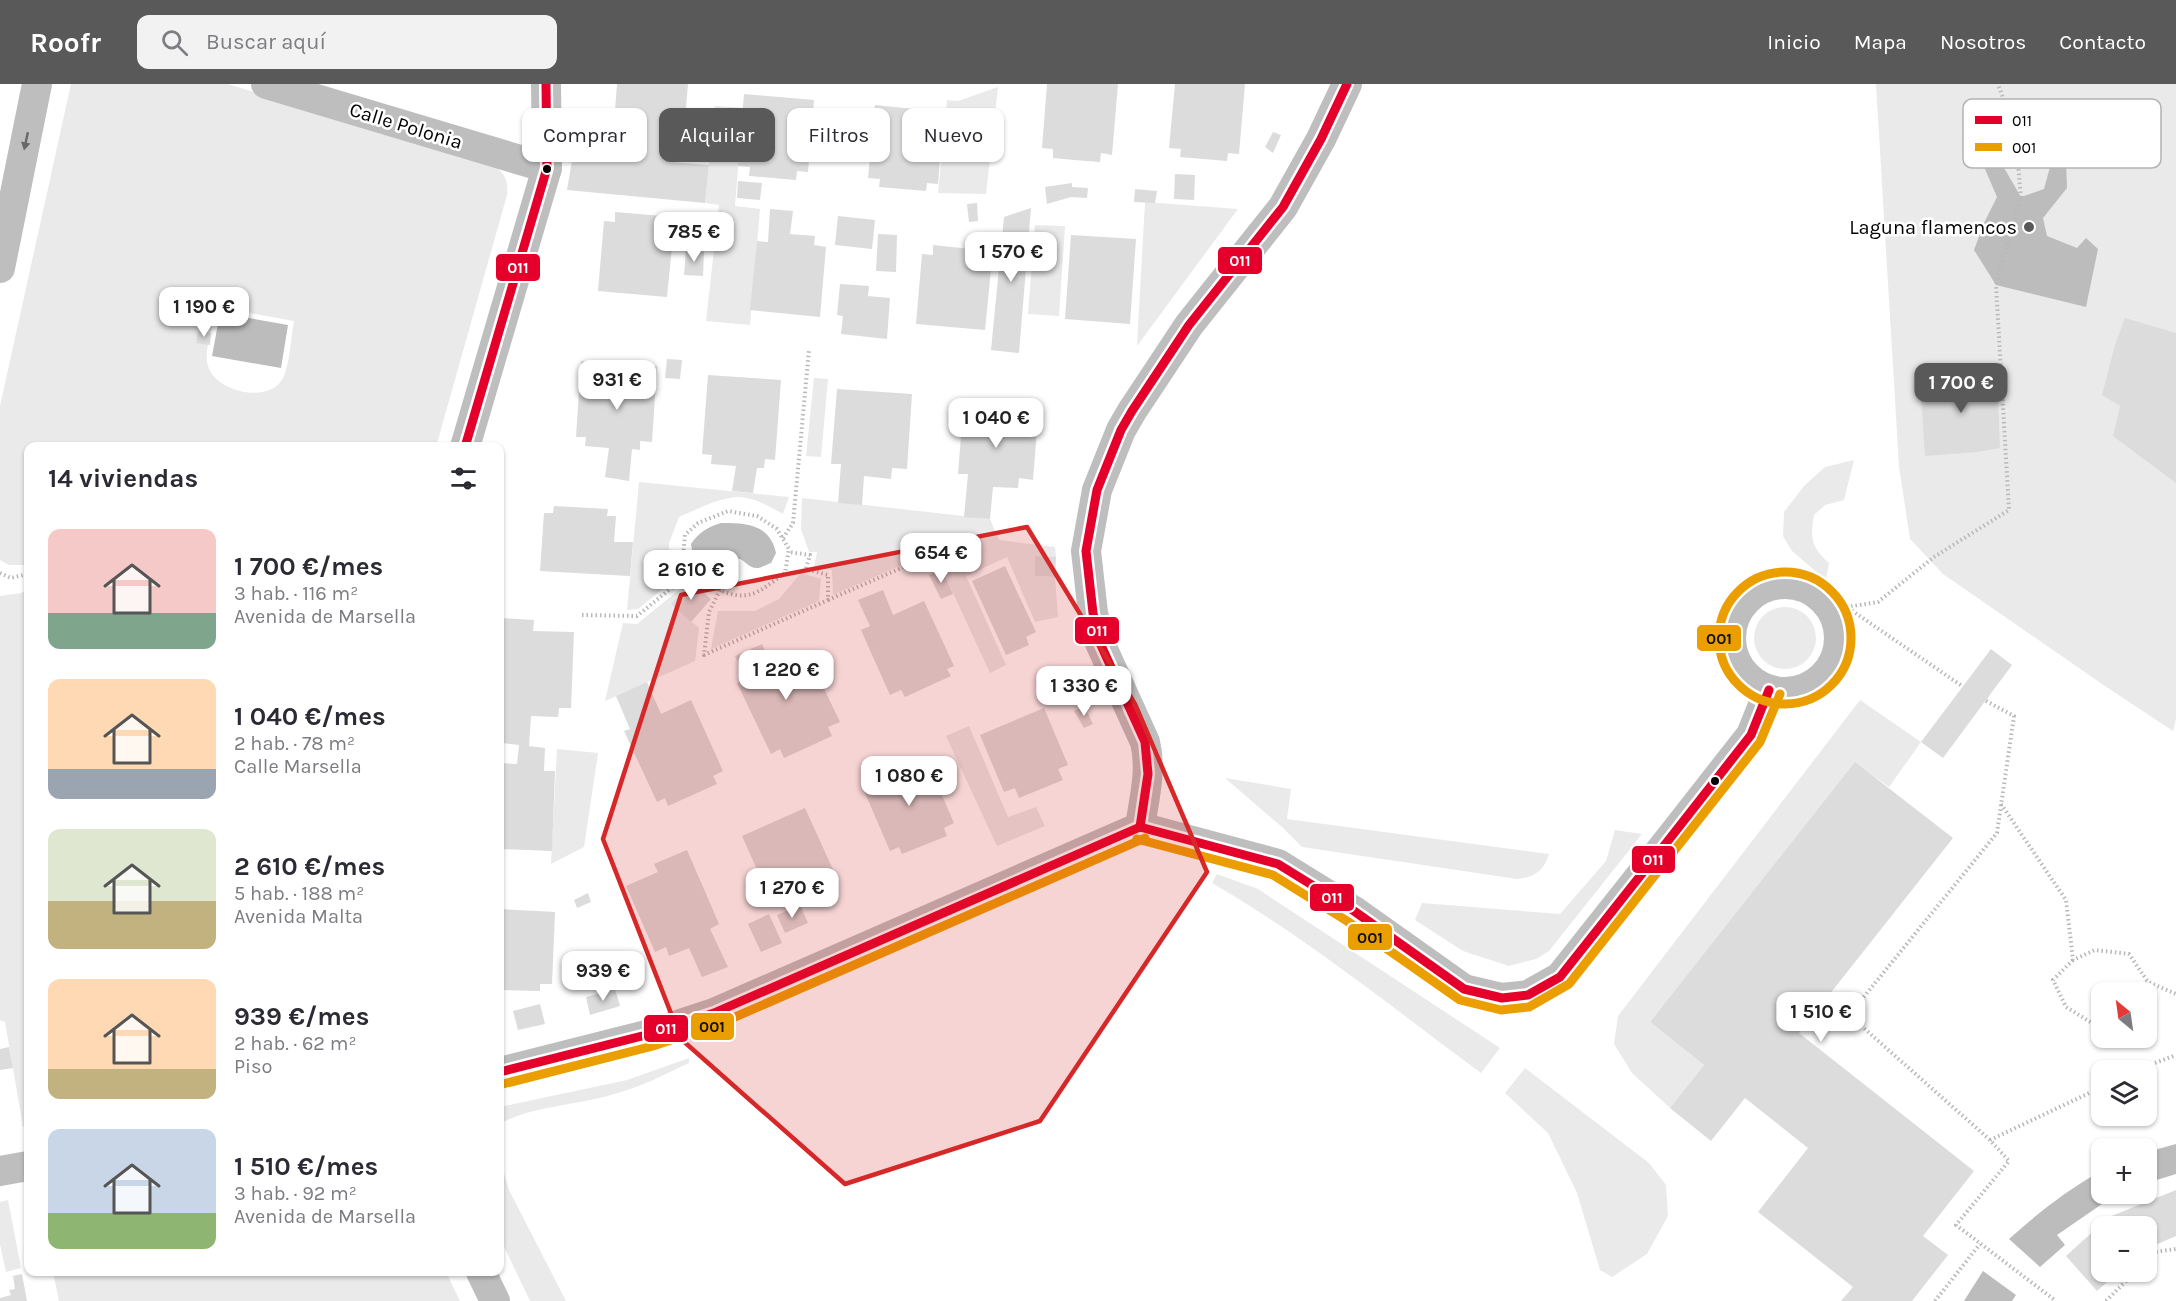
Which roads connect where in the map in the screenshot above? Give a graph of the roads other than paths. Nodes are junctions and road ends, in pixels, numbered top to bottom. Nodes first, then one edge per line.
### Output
1 (38, 84) edge
2 (266, 84) edge
3 (546, 84) edge
4 (1347, 84) edge
5 (547, 168) junction
6 (0, 268) edge
7 (466, 442) edge
8 (1769, 690) junction
9 (1140, 827) junction
10 (504, 1071) edge
11 (24, 1167) edge
12 (0, 1171) edge
13 (483, 1276) edge
14 (495, 1301) edge

1 -> 6 street
2 - 5 street, Calle Polonia
3 - 5 street
4 - 9 street
5 - 7 street
8 - 8 street
8 - 9 street
9 - 10 street
11 - 12 street
13 - 14 street

